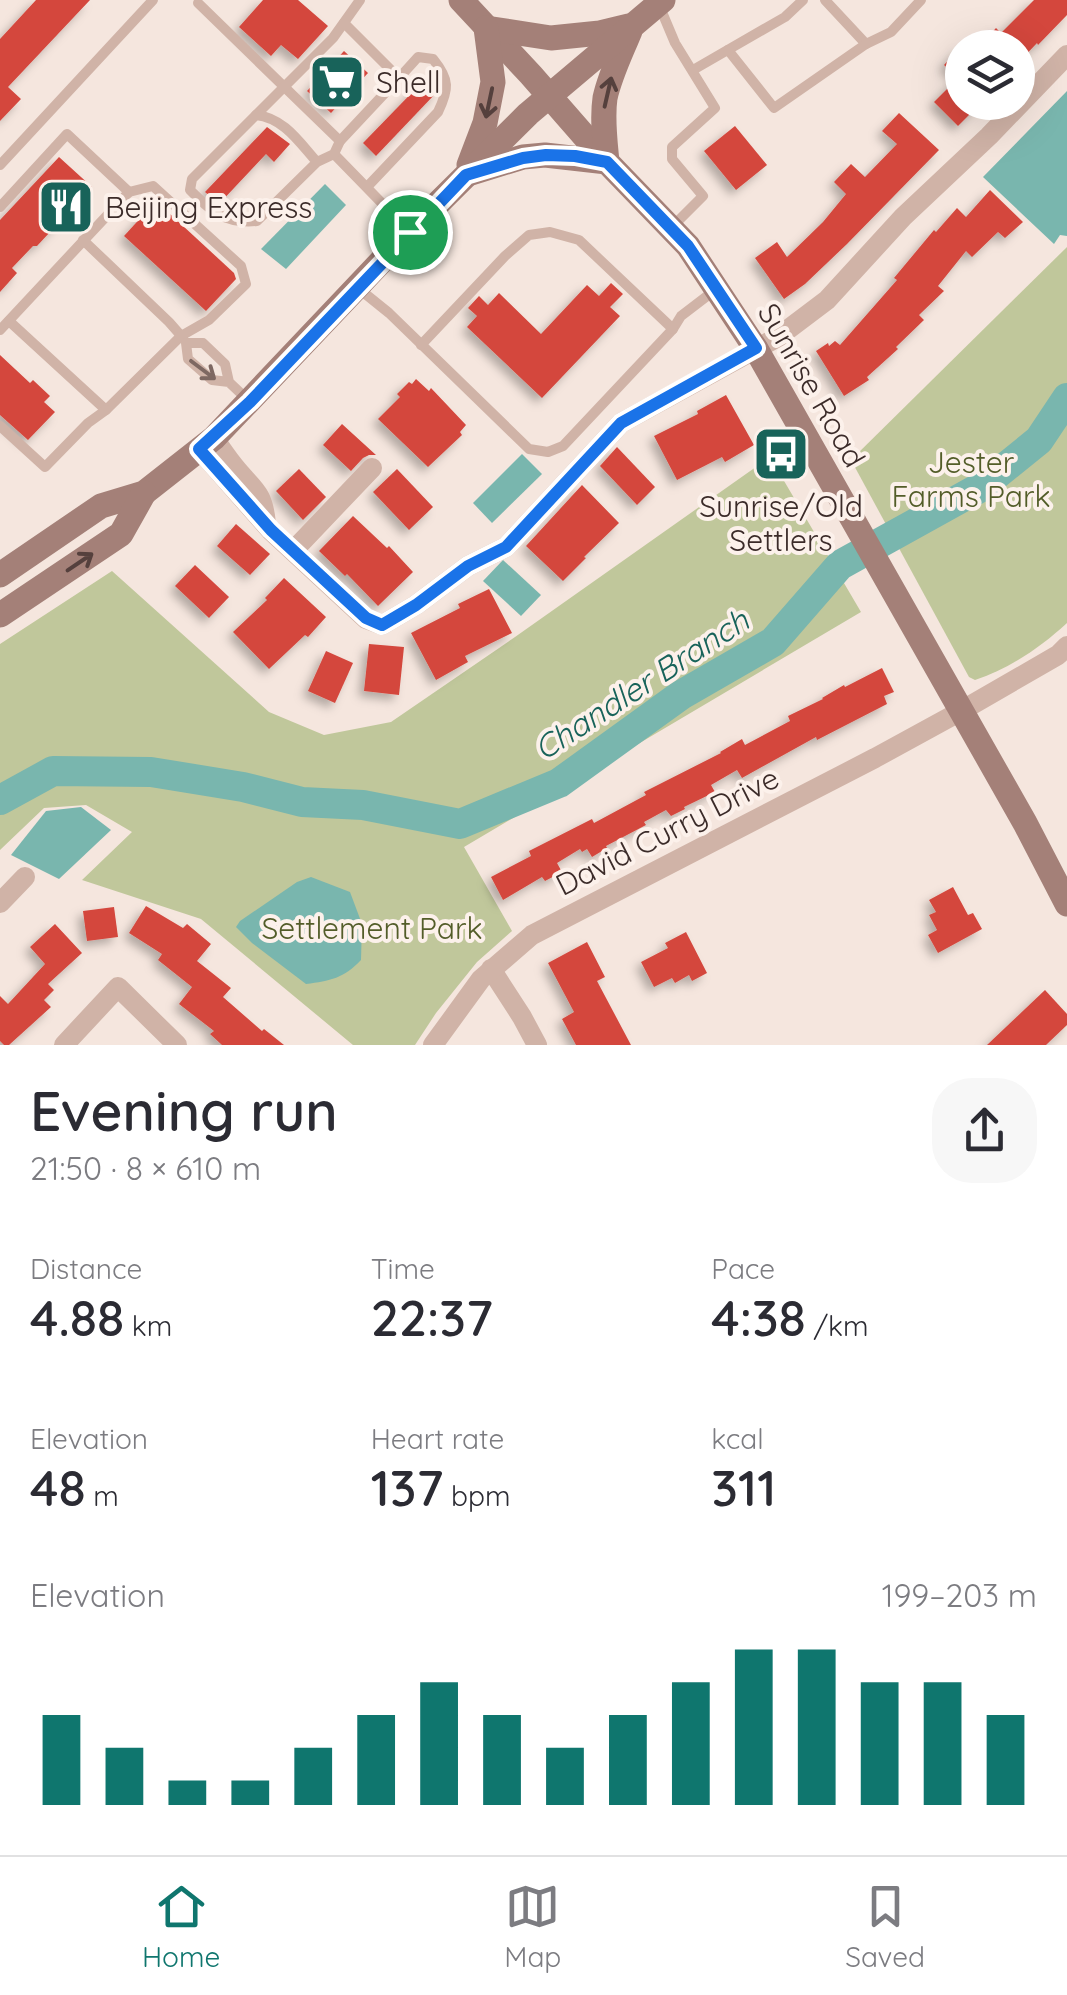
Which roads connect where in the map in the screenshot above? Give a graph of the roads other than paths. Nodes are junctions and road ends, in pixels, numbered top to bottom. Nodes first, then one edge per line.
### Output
1 (153, 0) edge
2 (359, 0) edge
3 (461, 0) edge
4 (803, 0) edge
5 (825, 0) edge
6 (921, 0) edge
7 (661, 2) edge
8 (198, 3) dead end
9 (344, 22) junction
10 (632, 25) junction
11 (486, 28) junction
12 (866, 44) junction
13 (728, 50) junction
14 (1067, 55) edge
15 (693, 70) junction
16 (399, 78) junction
17 (283, 88) junction
18 (550, 96) junction
19 (256, 114) junction
20 (340, 141) junction
21 (334, 154) junction
22 (317, 162) junction
23 (607, 162) junction
24 (0, 166) edge
25 (466, 175) junction
26 (367, 187) junction
27 (129, 192) junction
28 (0, 207) edge
29 (671, 228) junction
30 (410, 232) junction
31 (83, 240) junction
32 (358, 288) junction
33 (717, 289) junction
34 (4, 326) edge
35 (673, 328) junction
36 (184, 339) junction
37 (421, 345) junction
38 (756, 348) junction
39 (230, 382) junction
40 (250, 402) junction
41 (106, 410) junction
42 (0, 426) edge
43 (207, 443) junction
44 (372, 468) dead end
45 (144, 494) junction
46 (293, 551) junction
47 (0, 575) edge
48 (0, 615) edge
49 (1067, 646) edge
50 (961, 711) junction
51 (25, 878) dead end
52 (0, 903) edge
53 (1067, 904) edge
54 (490, 970) junction
55 (64, 1045) edge
56 (177, 1045) edge
57 (433, 1045) edge
58 (536, 1045) edge

1 - 24 lane
2 - 9 lane
3 - 11 main road, Sunrise Road
4 - 13 lane
5 - 12 lane
6 - 12 lane
7 - 10 main road
7 - 15 lane
8 - 17 lane
9 - 16 lane
9 - 17 lane
10 - 11 main road
10 - 18 main road
23 -> 10 main road
11 - 18 main road, Sunrise Road
11 -> 25 main road
12 - 13 lane
13 - 15 lane
14 - 38 street
15 - 29 lane
16 - 20 lane
16 - 26 lane
17 - 19 lane
17 - 20 lane
18 - 23 main road, Sunrise Road
18 - 25 main road
19 - 22 lane
19 - 22 lane
20 - 21 lane
21 - 22 lane
21 - 26 lane
23 - 25 main road
23 - 29 main road, Sunrise Road
25 - 30 main road
26 - 30 lane
27 - 28 lane
27 - 31 lane
27 - 36 lane
29 - 33 main road, Sunrise Road
30 - 32 main road
31 - 34 lane
31 - 36 lane
32 - 37 lane
32 - 40 main road
33 - 35 lane
33 - 38 main road, Sunrise Road
34 - 41 lane
35 - 37 lane
35 - 37 lane
36 - 39 lane
36 -> 39 lane
36 - 41 lane
38 - 46 street
38 - 50 main road, Sunrise Road
39 - 40 lane
40 - 43 main road
41 - 42 lane
43 - 45 main road
43 - 46 street
44 - 46 street
45 - 47 main road
48 -> 45 main road
49 - 50 street, David Curry Drive
50 - 53 main road, Sunrise Road
50 - 54 street, David Curry Drive
51 - 52 street
54 - 57 street, David Curry Drive
54 - 58 street
55 - 56 street

